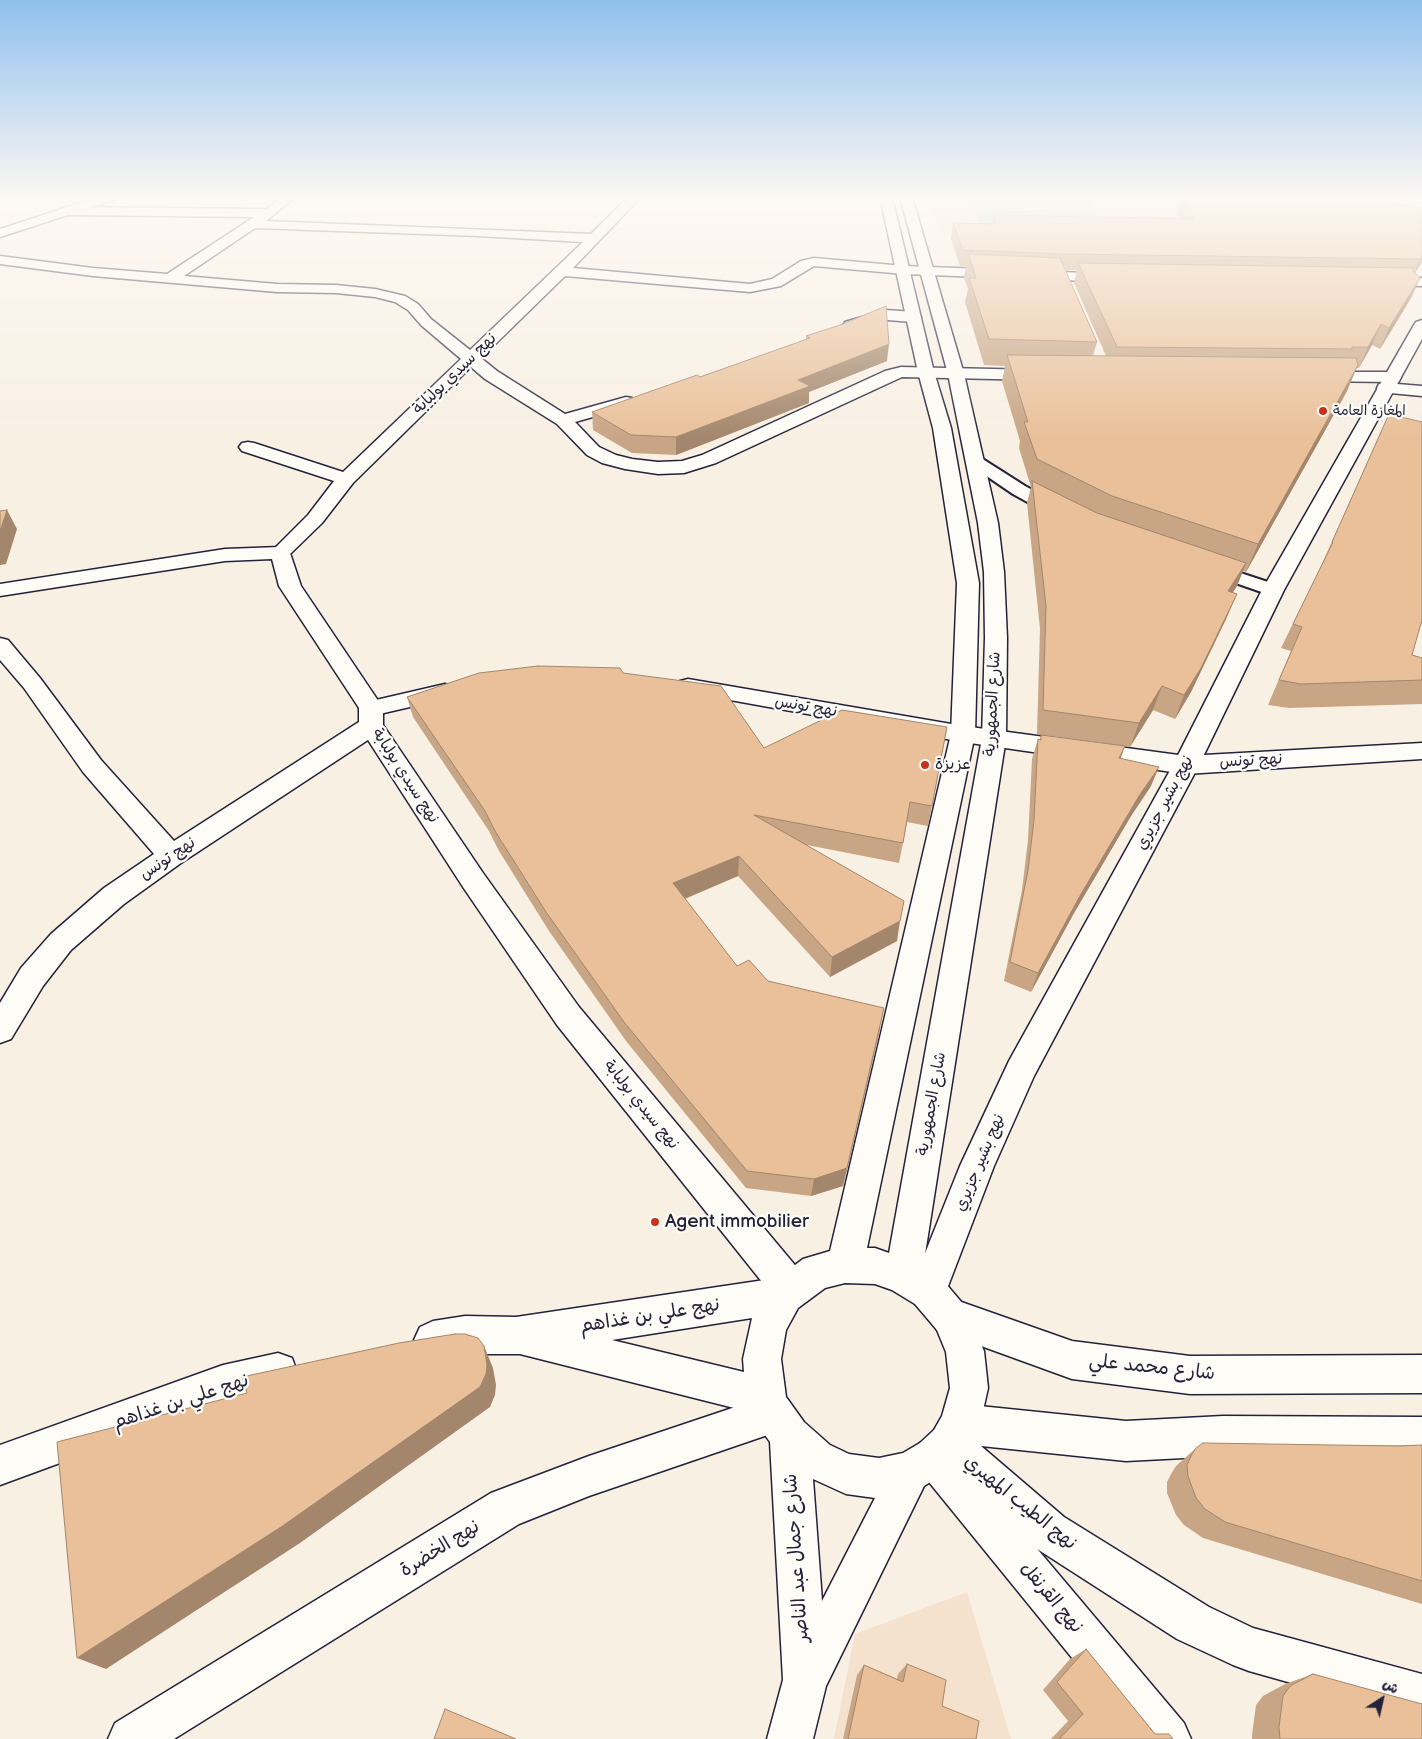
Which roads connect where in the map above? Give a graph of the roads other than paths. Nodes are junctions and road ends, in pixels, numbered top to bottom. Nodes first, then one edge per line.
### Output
1 (161, 278) edge
2 (555, 278) edge
3 (641, 278) edge
4 (784, 278) edge
5 (915, 278) edge
6 (919, 278) edge
7 (1063, 278) edge
8 (169, 279) joint
9 (1365, 282) edge
10 (1422, 282) edge
11 (1070, 294) edge
12 (913, 317) junction
13 (1422, 325) edge
14 (840, 330) edge
15 (471, 359) junction
16 (926, 372) junction
17 (956, 374) junction
18 (1055, 375) edge
19 (1303, 377) edge
20 (1389, 382) junction
21 (1422, 391) edge
22 (643, 397) edge
23 (563, 420) junction
24 (248, 447) dead end
25 (975, 461) junction
26 (346, 479) junction
27 (1075, 520) edge
28 (280, 553) junction
29 (1197, 564) edge
30 (0, 590) edge
31 (1273, 590) junction
32 (0, 645) edge
33 (668, 683) edge
34 (462, 688) edge
35 (371, 717) junction
36 (963, 734) junction
37 (994, 738) junction
38 (1422, 751) edge
39 (1186, 765) junction
40 (171, 856) junction
41 (0, 1030) edge
42 (845, 1265) junction
43 (788, 1292) junction
44 (927, 1295) junction
45 (516, 1336) junction
46 (402, 1345) edge
47 (307, 1365) edge
48 (1422, 1374) edge
49 (777, 1416) junction
50 (1422, 1437) edge
51 (938, 1449) junction
52 (0, 1465) edge
53 (805, 1680) junction
54 (1422, 1697) edge
55 (131, 1739) edge
56 (790, 1739) edge
57 (1168, 1739) edge

1 - 8 street
2 - 15 street, نهج سيدي بولبابة
3 - 4 street
5 - 12 street, شارع الجمهورية
6 - 17 street, شارع الجمهورية
7 - 11 street
8 - 15 street
9 - 10 street
12 - 14 street
12 - 16 street, شارع الجمهورية
13 - 20 street, نهج بشير جزيري
15 - 23 street
15 - 26 street, نهج سيدي بولبابة
16 - 17 street
16 - 23 street
16 - 36 street, شارع الجمهورية
17 - 18 street
17 - 25 street, شارع الجمهورية
19 - 20 street
20 - 21 street
20 - 31 street, نهج بشير جزيري
22 - 23 street
24 - 26 street
25 - 27 street
25 - 37 street, شارع الجمهورية
26 - 28 street, نهج سيدي بولبابة
28 - 30 street
28 - 35 street, نهج سيدي بولبابة
29 - 31 street
31 - 39 street, نهج بشير جزيري
32 - 40 street
33 - 36 street, نهج تونس
34 - 35 street, نهج تونس
35 - 40 street, نهج تونس
35 - 43 street, نهج سيدي بولبابة
36 - 37 street, نهج تونس
36 - 42 street, شارع الجمهورية
37 - 39 street, نهج تونس
37 - 44 street, شارع الجمهورية
38 - 39 street, نهج تونس
39 - 44 street, نهج بشير جزيري
40 - 41 street, نهج تونس
42 - 43 street, شارع محمد علي
42 - 44 street, شارع محمد علي
43 - 45 street, نهج علي بن غذاهم
43 - 49 street, شارع جمال عبد الناصر
44 - 48 street, شارع محمد علي
44 - 51 street, شارع جمال عبد الناصر
45 - 46 street, نهج علي بن غذاهم
45 - 49 street, نهج علي بن غذاهم
47 - 52 street, نهج علي بن غذاهم
49 - 51 street
49 - 53 street, شارع جمال عبد الناصر
49 - 55 street, نهج الخضرة
50 - 51 street
51 - 53 street, شارع جمال عبد الناصر
51 - 54 street, نهج الطيب المهيري
51 - 57 street, نهج القرنفل
53 - 56 street, شارع جمال عبد الناصر

